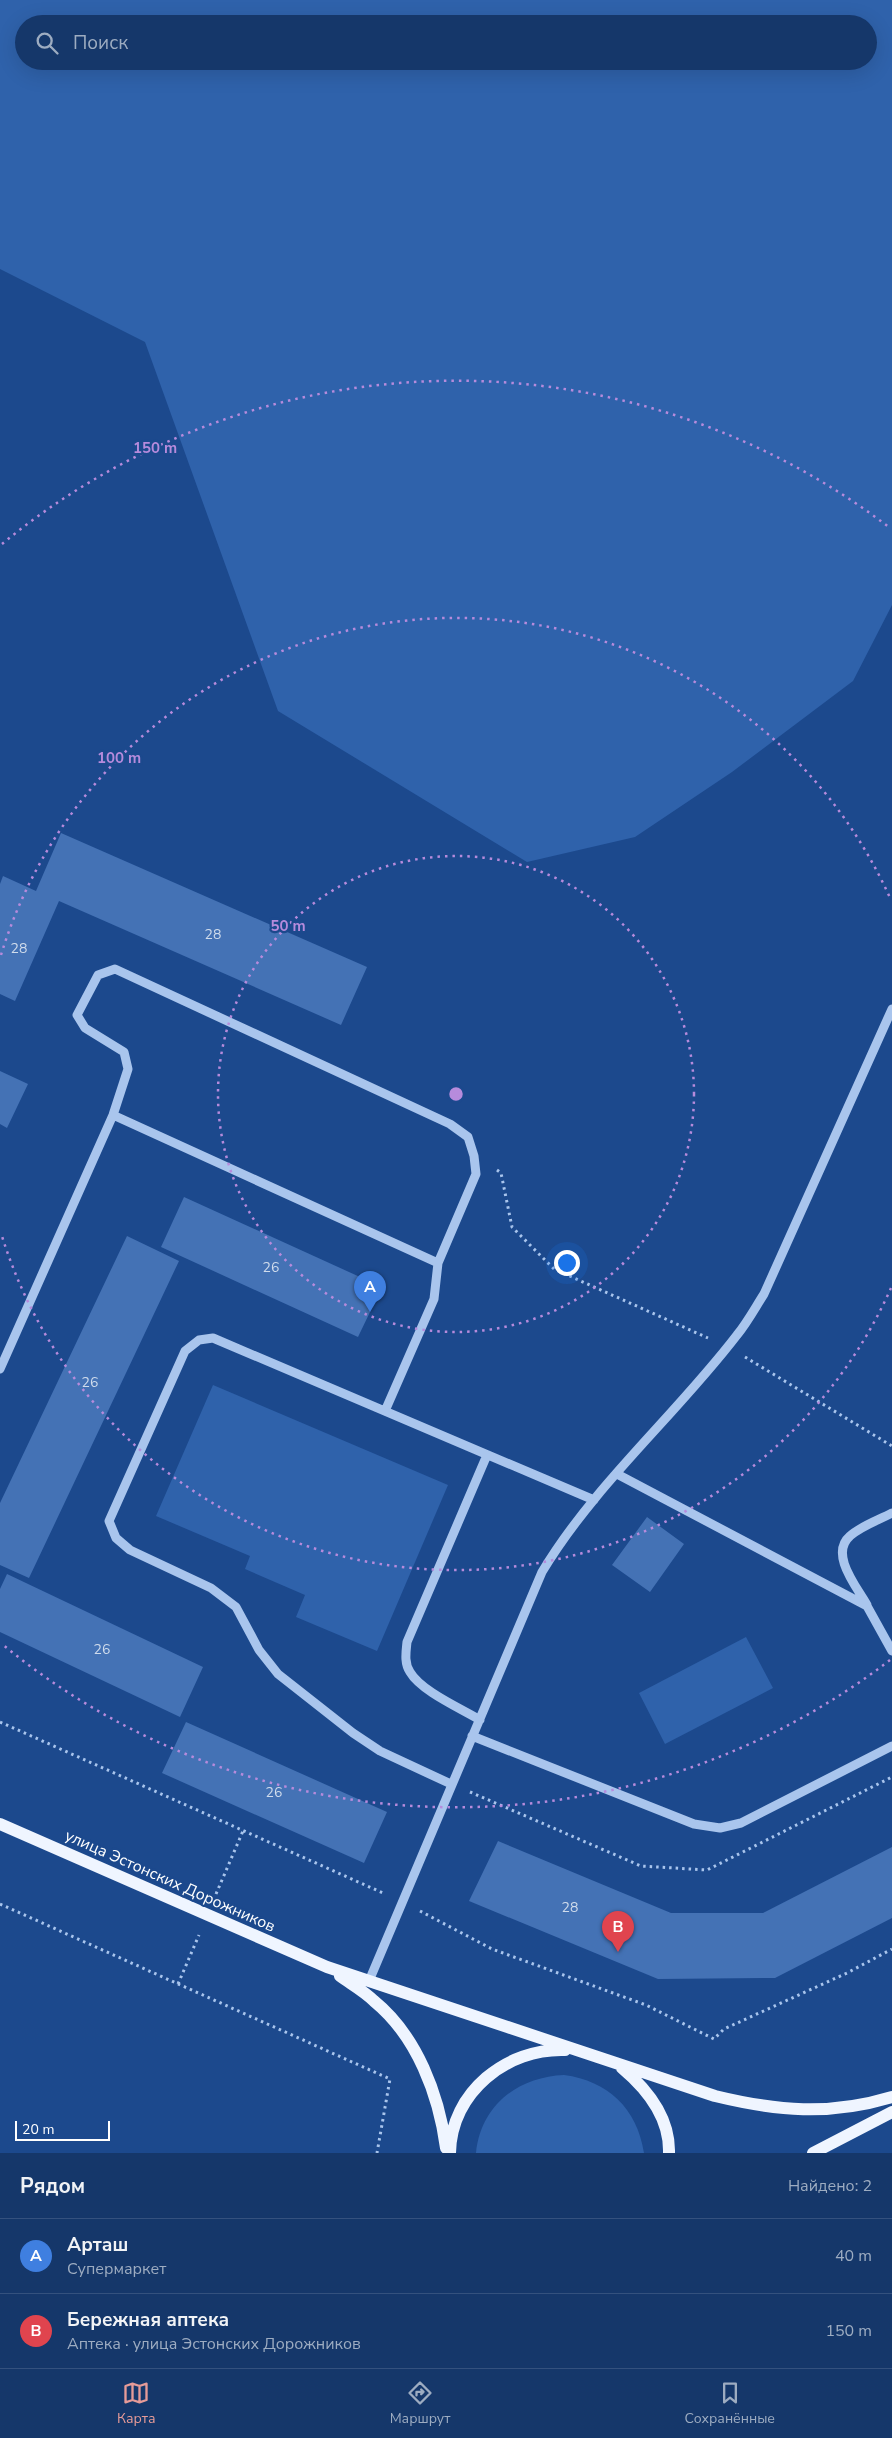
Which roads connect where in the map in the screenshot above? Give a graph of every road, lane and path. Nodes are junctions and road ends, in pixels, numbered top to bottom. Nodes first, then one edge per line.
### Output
1 (892, 1009) edge
2 (113, 1115) junction
3 (471, 1146) junction
4 (438, 1263) junction
5 (728, 1346) junction
6 (0, 1369) edge
7 (385, 1411) junction
8 (892, 1446) edge
9 (486, 1455) junction
10 (617, 1474) junction
11 (594, 1500) junction
12 (892, 1513) edge
13 (867, 1606) junction
14 (892, 1651) edge
15 (480, 1720) junction
16 (0, 1722) edge
17 (472, 1736) junction
18 (892, 1746) edge
19 (451, 1784) junction
20 (0, 1824) edge
21 (376, 1890) dead end
22 (402, 1902) junction
23 (0, 1904) edge
24 (892, 1949) edge
25 (327, 1967) junction
26 (369, 1981) junction
27 (596, 2055) junction
28 (892, 2097) edge
29 (892, 2112) edge
30 (377, 2153) edge
31 (448, 2153) edge
32 (670, 2153) edge
33 (813, 2153) edge

1 - 5 lane
2 - 3 lane
2 - 4 lane
2 - 6 lane
3 - 4 lane
3 - 5 path
4 - 7 lane
5 - 8 path
5 - 10 lane
7 - 9 lane
7 - 19 lane
9 - 11 lane
9 - 15 lane
10 - 11 lane
10 - 13 lane
11 - 15 lane
12 - 13 lane
13 - 14 lane
15 - 17 lane
16 - 21 path
17 - 18 lane
17 - 19 lane
19 - 22 lane
20 - 25 main road, улица Эстонских Дорожников
22 - 24 path
22 - 26 lane
23 - 30 path
25 - 26 main road, улица Эстонских Дорожников
25 - 31 main road, улица Эстонских Дорожников
26 - 27 main road, улица Эстонских Дорожников
27 - 28 main road
27 - 31 main road
27 - 32 main road
29 - 33 main road

